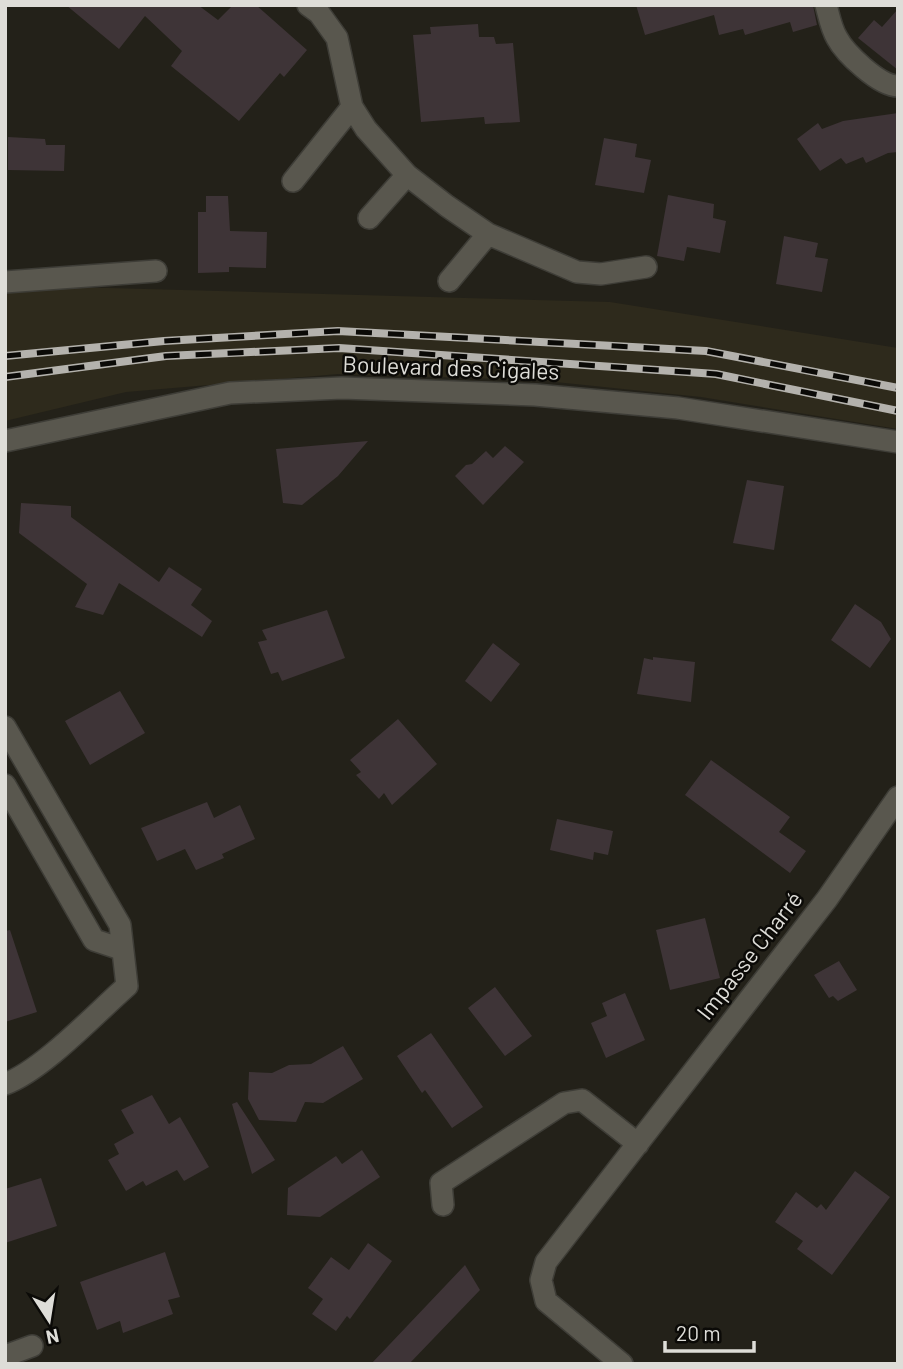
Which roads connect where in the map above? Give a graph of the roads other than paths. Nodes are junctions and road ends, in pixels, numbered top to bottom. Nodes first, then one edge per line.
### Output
1 (308, 5) edge
2 (826, 5) edge
3 (898, 86) edge
4 (352, 107) junction
5 (407, 175) junction
6 (293, 181) dead end
7 (369, 218) dead end
8 (488, 234) junction
9 (646, 267) dead end
10 (156, 271) dead end
11 (449, 281) dead end
12 (5, 282) edge
13 (5, 441) edge
14 (898, 442) edge
15 (5, 727) edge
16 (5, 785) edge
17 (898, 797) edge
18 (121, 949) junction
19 (5, 1084) edge
20 (638, 1144) junction
21 (443, 1205) dead end
22 (32, 1346) dead end
23 (5, 1356) edge
24 (622, 1364) edge

1 - 4 street
2 - 3 street
4 - 5 street
4 - 6 street
5 - 7 street
5 - 8 street
8 - 9 street
8 - 11 street
10 - 12 street
13 - 14 street, Boulevard des Cigales
15 - 18 street
16 - 18 street
17 - 20 street, Impasse Charré
18 - 19 street
20 - 21 street
20 - 24 street, Impasse Charré
22 - 23 street

